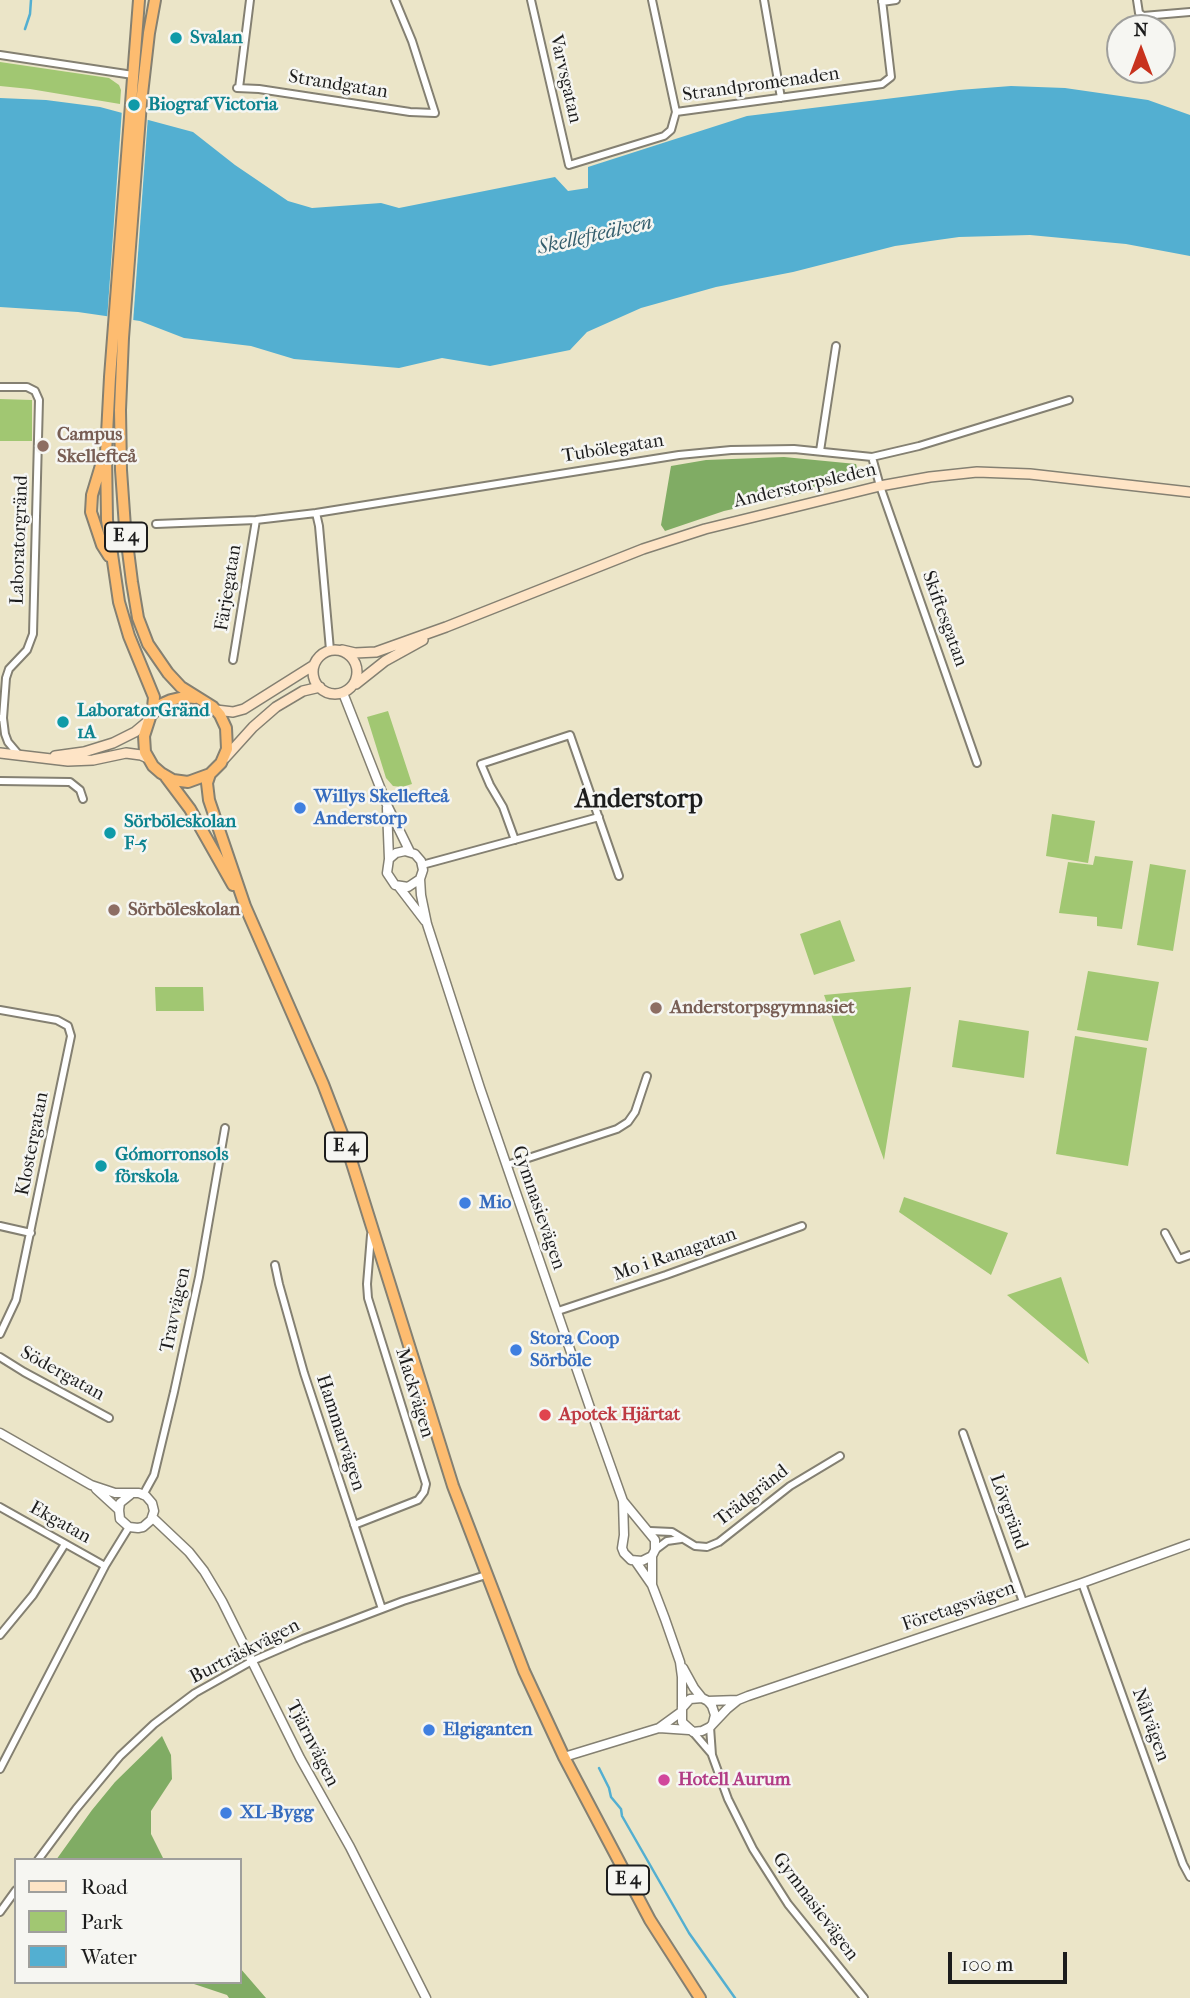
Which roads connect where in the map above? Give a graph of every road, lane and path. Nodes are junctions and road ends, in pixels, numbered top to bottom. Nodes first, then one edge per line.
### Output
1 (139, 0) edge
2 (155, 0) edge
3 (250, 0) edge
4 (395, 0) edge
5 (531, 0) edge
6 (652, 0) edge
7 (764, 0) edge
8 (896, 0) edge
9 (1137, 0) edge
10 (882, 1) edge
11 (1190, 12) edge
12 (0, 55) edge
13 (133, 75) junction
14 (781, 98) junction
15 (136, 103) junction
16 (676, 112) junction
17 (569, 165) joint
18 (118, 338) junction
19 (836, 346) dead end
20 (0, 387) edge
21 (1069, 400) dead end
22 (820, 452) junction
23 (872, 457) junction
24 (880, 486) junction
25 (1190, 492) edge
26 (316, 513) junction
27 (256, 520) junction
28 (156, 524) dead end
29 (446, 627) junction
30 (330, 650) junction
31 (342, 650) junction
32 (233, 660) dead end
33 (314, 665) junction
34 (320, 687) junction
35 (346, 691) junction
36 (213, 708) junction
37 (2, 718) edge
38 (148, 721) junction
39 (0, 753) edge
40 (19, 755) junction
41 (32, 757) junction
42 (148, 758) junction
43 (221, 763) junction
44 (977, 763) dead end
45 (210, 774) junction
46 (166, 777) junction
47 (0, 781) edge
48 (83, 799) dead end
49 (387, 805) junction
50 (599, 817) junction
51 (515, 840) junction
52 (410, 852) junction
53 (389, 859) junction
54 (422, 865) junction
55 (619, 876) dead end
56 (420, 879) junction
57 (399, 887) junction
58 (245, 906) junction
59 (427, 924) junction
60 (0, 1010) edge
61 (647, 1076) dead end
62 (225, 1128) dead end
63 (507, 1165) junction
64 (0, 1226) edge
65 (372, 1226) junction
66 (802, 1226) dead end
67 (31, 1233) junction
68 (1164, 1233) dead end
69 (1190, 1255) edge
70 (275, 1265) dead end
71 (558, 1311) junction
72 (0, 1334) edge
73 (0, 1357) edge
74 (109, 1418) dead end
75 (0, 1433) edge
76 (963, 1433) dead end
77 (840, 1456) dead end
78 (91, 1485) junction
79 (130, 1494) junction
80 (143, 1495) junction
81 (623, 1500) junction
82 (0, 1507) edge
83 (118, 1510) junction
84 (152, 1517) junction
85 (354, 1525) junction
86 (129, 1527) junction
87 (648, 1530) junction
88 (624, 1535) junction
89 (681, 1539) junction
90 (65, 1544) junction
91 (1190, 1544) edge
92 (653, 1553) junction
93 (636, 1562) junction
94 (105, 1566) junction
95 (486, 1575) junction
96 (1082, 1583) junction
97 (652, 1585) junction
98 (1023, 1602) junction
99 (382, 1609) junction
100 (0, 1635) edge
101 (252, 1661) junction
102 (680, 1662) junction
103 (705, 1699) junction
104 (738, 1700) junction
105 (681, 1710) junction
106 (711, 1725) junction
107 (659, 1728) junction
108 (691, 1731) junction
109 (712, 1755) junction
110 (564, 1758) junction
111 (0, 1769) edge
112 (39, 1858) edge
113 (1190, 1877) edge
114 (14, 1893) edge
115 (0, 1912) edge
116 (426, 1998) edge
117 (700, 1998) edge
118 (864, 1998) edge

1 - 13 highway, E 4
2 - 15 highway, E 4
3 - 4 street, Strandgatan
5 - 17 street, Varvsgatan
6 - 16 street
7 - 14 street
8 - 10 street
9 - 11 street
10 - 14 street, Strandpromenaden
12 - 13 street
13 - 15 highway, E 4
14 - 16 street, Strandpromenaden
15 - 18 highway, E 4
16 - 17 street, Strandpromenaden
18 - 36 highway, E 4
18 - 38 highway, E 4
19 - 22 street
20 - 37 street, Laboratorgränd
21 - 23 street, Tubölegatan
22 - 23 street, Tubölegatan
22 - 26 street, Tubölegatan
23 - 24 street, Skiftesgatan
24 - 25 main road, Anderstorpsleden
24 - 29 main road, Anderstorpsleden
24 - 44 street, Skiftesgatan
26 - 27 street, Tubölegatan
26 - 30 street
27 - 28 street, Tubölegatan
27 - 32 street, Färjegatan
29 - 31 main road, Anderstorpsleden
29 - 35 main road, Anderstorpsleden
30 - 31 main road
30 - 33 main road
31 - 35 main road
33 - 34 main road
33 - 36 main road
34 - 35 main road
34 - 43 main road
35 - 49 street
36 - 38 highway
36 - 43 highway
37 - 40 street, Laboratorgränd
38 - 41 main road
38 - 42 highway
39 - 40 main road
40 - 41 main road
41 - 42 main road
42 - 46 highway
43 - 45 highway
45 - 46 highway
45 - 58 highway, E 4
46 - 58 highway, E 4
47 - 48 street
49 - 52 street
49 - 53 street
50 - 51 street
50 - 51 street
50 - 55 street
51 - 54 street
52 - 53 street
52 - 54 street
53 - 57 street
54 - 56 street
56 - 57 street
56 - 59 street, Gymnasievägen
57 - 59 street, Gymnasievägen
58 - 65 highway, E 4
59 - 63 street, Gymnasievägen
60 - 67 street, Klostergatan
61 - 63 street
62 - 80 street, Travvägen
63 - 71 street, Gymnasievägen
64 - 67 street
65 - 85 street, Mackvägen
65 - 95 highway, E 4
66 - 71 street, Mo i Ranagatan
67 - 72 street, Klostergatan
68 - 69 street
70 - 85 street, Hammarvägen
71 - 81 street, Gymnasievägen
73 - 74 street, Södergatan
75 - 78 street
76 - 98 street, Lövgränd
77 - 89 street, Trädgränd
78 - 79 street
78 - 83 street
79 - 80 street
79 - 83 street
80 - 84 street
81 - 87 street, Gymnasievägen
81 - 88 street, Gymnasievägen
82 - 90 street, Ekgatan
83 - 86 street
84 - 86 street
84 - 101 street, Tjärnvägen
85 - 99 street, Hammarvägen
86 - 94 street
87 - 88 street
87 - 89 street, Trädgränd
87 - 92 street
88 - 93 street
89 - 92 street
90 - 94 street, Ekgatan
90 - 100 street
91 - 96 street, Företagsvägen
92 - 93 street
92 - 97 street
93 - 97 street
94 - 111 street
95 - 99 street, Burträskvägen
95 - 110 highway, E 4
96 - 98 street, Företagsvägen
96 - 113 street, Nålvägen
97 - 102 street
98 - 104 street, Företagsvägen
99 - 101 street, Burträskvägen
101 - 112 street, Burträskvägen
101 - 116 street, Tjärnvägen
102 - 103 street
102 - 105 street
103 - 104 street, Företagsvägen
103 - 105 street
103 - 106 street
104 - 106 street, Företagsvägen
105 - 107 street
105 - 108 street
106 - 108 street
106 - 109 street
107 - 108 street
107 - 110 street
108 - 109 street
109 - 118 street, Gymnasievägen
110 - 117 highway, E 4
114 - 115 street

